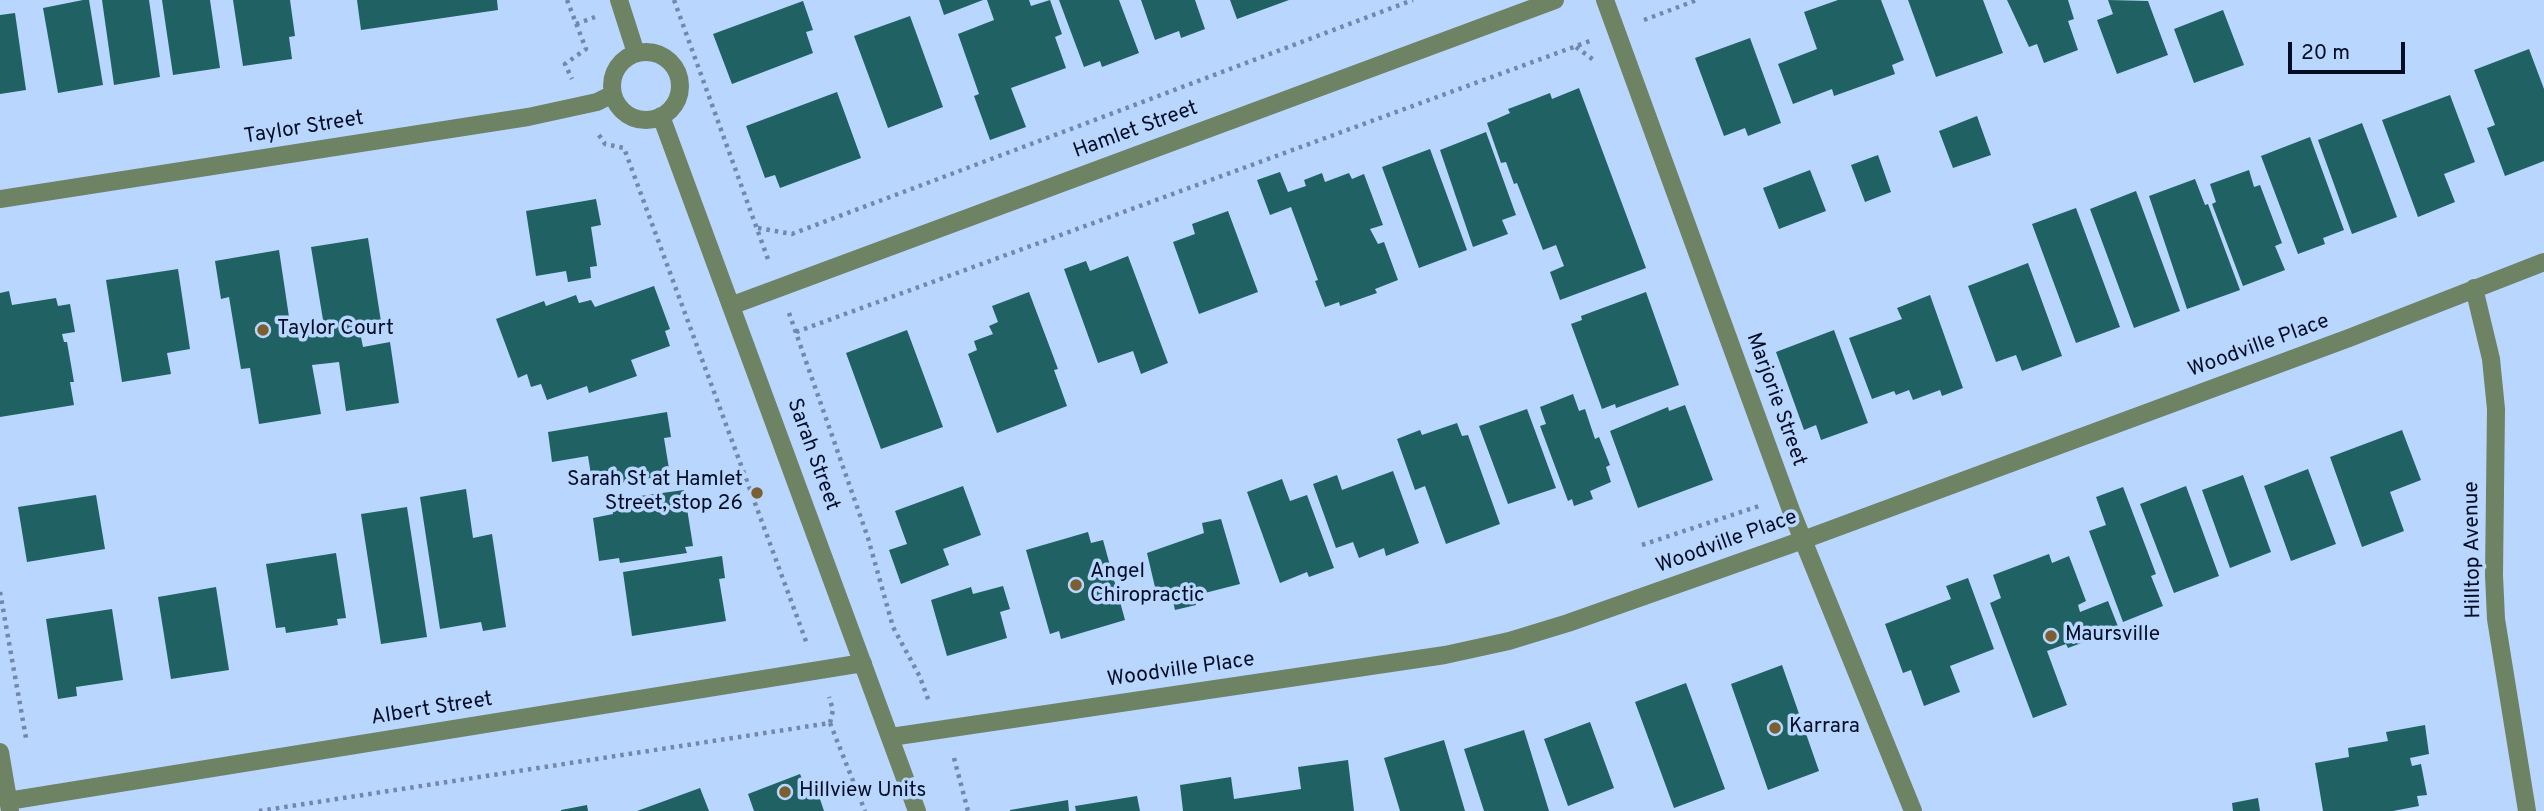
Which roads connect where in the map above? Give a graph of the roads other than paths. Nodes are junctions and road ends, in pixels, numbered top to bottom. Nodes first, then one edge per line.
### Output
1 (619, 0) edge
2 (1556, 0) edge
3 (1605, 0) edge
4 (636, 52) junction
5 (612, 94) junction
6 (661, 116) junction
7 (0, 199) edge
8 (2544, 262) edge
9 (2474, 288) junction
10 (733, 305) junction
11 (1803, 540) junction
12 (863, 663) junction
13 (891, 737) junction
14 (0, 752) edge
15 (9, 806) edge
16 (917, 811) edge
17 (1913, 811) edge
18 (2527, 811) edge

1 - 4 street
2 - 10 street, Hamlet Street
3 - 11 street, Marjorie Street
4 - 5 street
4 - 6 street
5 - 6 street
5 - 7 street, Taylor Street
6 - 10 street, Sarah Street
8 - 9 street, Woodville Place
9 - 11 street, Woodville Place
9 - 18 street, Hilltop Avenue
10 - 12 street, Sarah Street
11 - 13 street, Woodville Place
11 - 17 street, Marjorie Street
12 - 13 street, Sarah Street
12 - 15 street, Albert Street
13 - 16 street, Sarah Street
14 - 15 street

